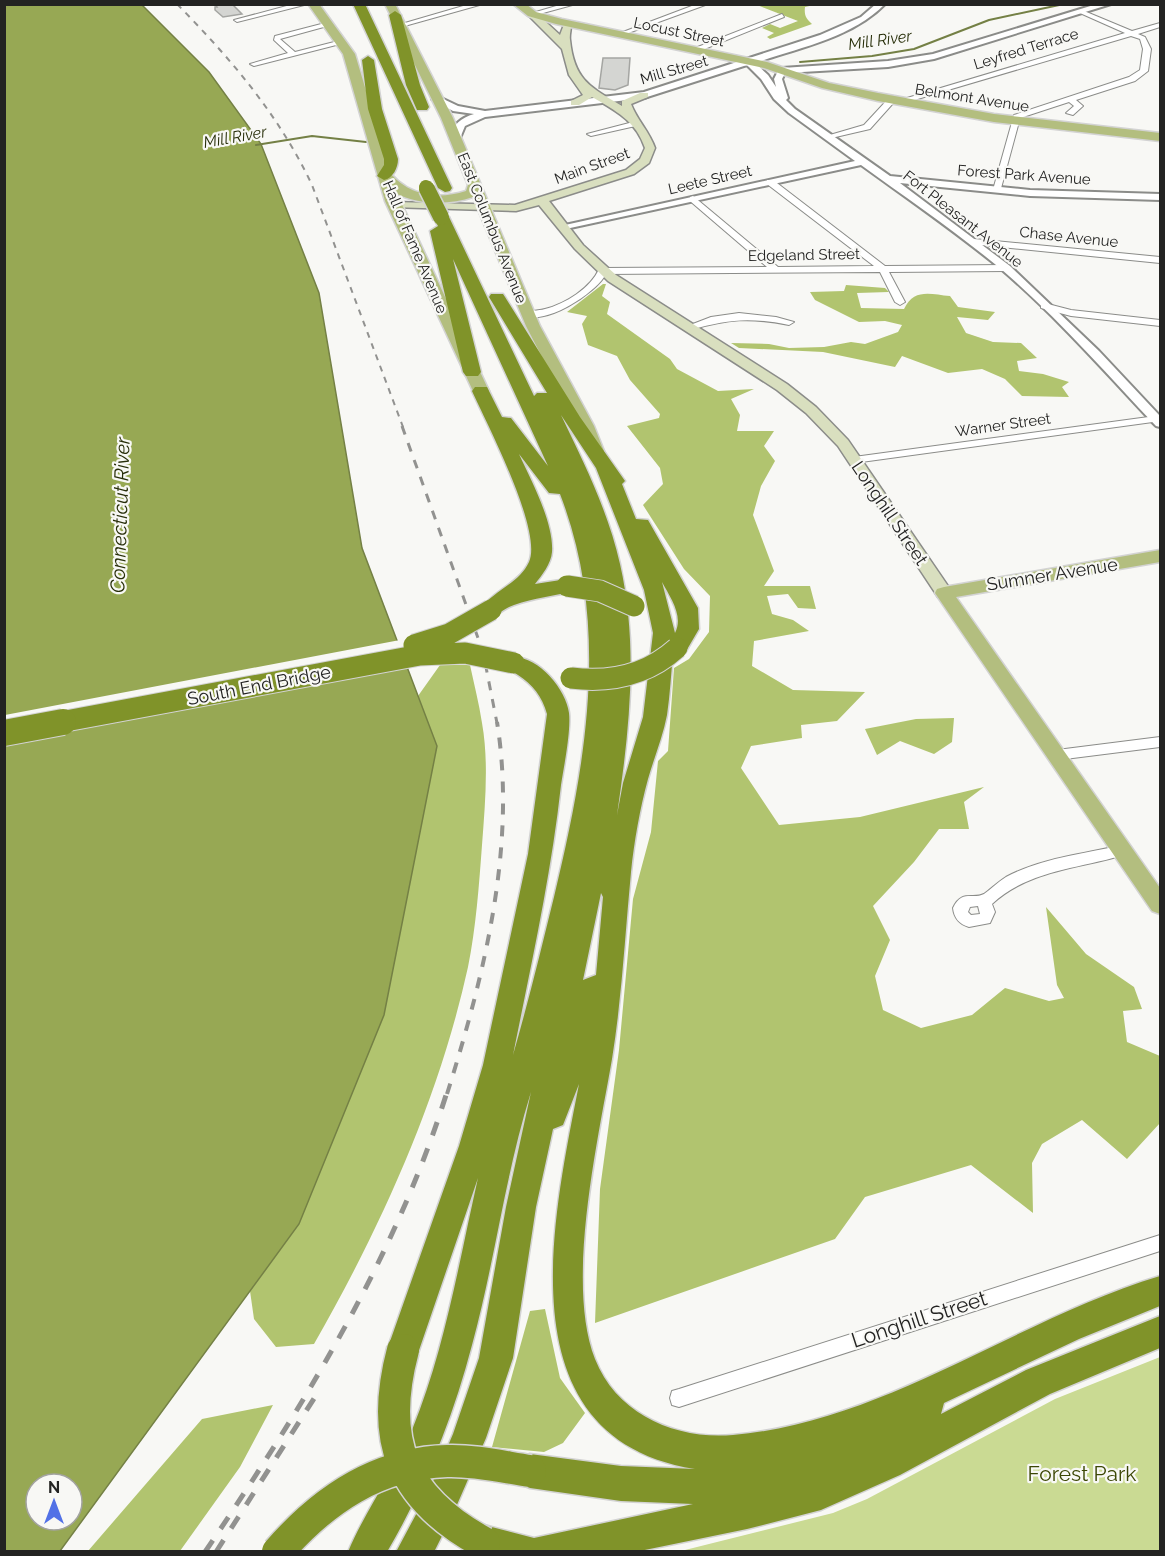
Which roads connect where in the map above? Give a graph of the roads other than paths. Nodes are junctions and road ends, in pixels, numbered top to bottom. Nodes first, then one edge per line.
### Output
1 (305, 4) edge
2 (313, 4) edge
3 (359, 4) edge
4 (480, 4) edge
5 (518, 4) edge
6 (573, 4) edge
7 (705, 4) edge
8 (881, 4) edge
9 (1107, 4) edge
10 (1082, 12) junction
11 (532, 14) junction
12 (395, 15) edge
13 (783, 16) dead end
14 (237, 20) dead end
15 (329, 24) junction
16 (568, 24) junction
17 (1161, 25) edge
18 (1132, 32) junction
19 (618, 35) junction
20 (342, 42) junction
21 (566, 47) junction
22 (694, 50) junction
23 (293, 54) junction
24 (749, 62) junction
25 (254, 64) dead end
26 (783, 71) junction
27 (584, 86) junction
28 (644, 95) junction
29 (438, 99) junction
30 (606, 100) junction
31 (1071, 100) junction
32 (896, 101) junction
33 (387, 103) dead end
34 (575, 104) junction
35 (786, 104) junction
36 (497, 112) junction
37 (1070, 113) dead end
38 (633, 119) junction
39 (1016, 121) junction
40 (591, 134) dead end
41 (1161, 136) edge
42 (827, 137) junction
43 (455, 138) junction
44 (862, 162) junction
45 (434, 165) junction
46 (384, 176) junction
47 (886, 179) junction
48 (423, 181) dead end
49 (770, 182) junction
50 (474, 186) junction
51 (997, 190) junction
52 (1161, 197) edge
53 (693, 200) junction
54 (541, 201) junction
55 (394, 205) junction
56 (482, 206) junction
57 (519, 206) junction
58 (450, 220) junction
59 (565, 228) junction
60 (494, 235) junction
61 (974, 242) junction
62 (1161, 260) edge
63 (1006, 268) junction
64 (883, 269) junction
65 (776, 270) junction
66 (602, 271) junction
67 (900, 302) dead end
68 (1044, 306) junction
69 (527, 314) junction
70 (1161, 314) edge
71 (789, 322) dead end
72 (1161, 323) edge
73 (690, 327) junction
74 (472, 372) junction
75 (481, 391) junction
76 (1158, 421) edge
77 (601, 459) junction
78 (854, 460) junction
79 (1161, 556) edge
80 (593, 570) junction
81 (944, 593) junction
82 (493, 608) junction
83 (670, 649) junction
84 (513, 663) junction
85 (4, 723) edge
86 (4, 733) edge
87 (1161, 742) edge
88 (1057, 755) junction
89 (1122, 850) junction
90 (541, 854) junction
91 (618, 878) junction
92 (1154, 884) edge
93 (984, 902) dead end
94 (1161, 905) edge
95 (505, 1129) junction
96 (521, 1207) junction
97 (1161, 1243) edge
98 (1161, 1291) edge
99 (1161, 1332) edge
100 (995, 1362) junction
101 (679, 1398) dead end
102 (747, 1511) junction
103 (278, 1551) edge
104 (366, 1551) edge
105 (414, 1551) edge
106 (525, 1551) edge
107 (543, 1551) edge
108 (618, 1551) edge

1 - 14 street
2 - 15 main road, Hall of Fame Avenue
3 - 45 highway
4 - 12 street
5 - 11 main road
6 - 11 street
7 - 19 street
8 - 24 street, Mill Street
9 - 10 street, Locust Street
10 - 18 street
10 - 26 street, Locust Street
11 - 16 main road
11 - 21 main road
12 - 29 main road, East Columbus Avenue
12 - 45 highway
13 - 22 street
15 - 20 main road, Hall of Fame Avenue
15 - 23 street
16 - 19 main road, Locust Street
16 - 21 main road
17 - 18 street, Leyfred Terrace
18 - 31 street
18 - 32 street, Leyfred Terrace
19 - 22 main road, Locust Street
20 - 23 street
20 - 46 main road, Hall of Fame Avenue
21 - 27 main road
22 - 24 main road, Locust Street
23 - 25 street
24 - 26 main road, Locust Street
24 - 28 street, Mill Street
24 - 35 street, Fort Pleasant Avenue
26 - 32 main road, Belmont Avenue
26 - 35 street
27 - 30 main road
27 - 34 main road
28 - 30 street, Mill Street
28 - 38 main road
29 - 36 street, Mill Street
29 - 43 main road, East Columbus Avenue
30 - 34 street, Mill Street
30 - 38 main road
31 - 37 street
31 - 39 street
32 - 39 main road, Belmont Avenue
32 - 42 street
33 - 46 highway
34 - 36 street, Mill Street
35 - 42 street, Fort Pleasant Avenue
36 - 43 street, Mill Street
38 - 40 street
38 - 54 main road, Main Street
39 - 41 main road, Belmont Avenue
39 - 51 street
42 - 44 street, Fort Pleasant Avenue
43 - 50 main road, East Columbus Avenue
44 - 47 street, Fort Pleasant Avenue
44 - 49 street, Leete Street
45 - 58 highway
46 - 50 main road
46 - 55 main road, Hall of Fame Avenue
47 - 51 street, Forest Park Avenue
47 - 61 street, Fort Pleasant Avenue
48 - 58 highway, bridge
49 - 53 street, Leete Street
49 - 64 street
50 - 56 main road, East Columbus Avenue
50 - 57 main road
51 - 52 street, Forest Park Avenue
53 - 59 street, Leete Street
53 - 65 street
54 - 57 main road, Main Street
54 - 59 main road, Longhill Street
55 - 56 main road, Main Street
55 - 74 main road, Hall of Fame Avenue
56 - 57 main road, Main Street
56 - 60 main road, East Columbus Avenue
57 - 59 main road
57 - 60 main road
58 - 74 highway
58 - 80 highway
59 - 66 main road, Longhill Street
60 - 69 main road, East Columbus Avenue
61 - 62 street, Chase Avenue
61 - 63 street, Fort Pleasant Avenue
63 - 64 street, Edgeland Street
63 - 68 street, Fort Pleasant Avenue
64 - 65 street, Edgeland Street
64 - 67 street
65 - 66 street, Edgeland Street
66 - 69 street
66 - 73 main road, Longhill Street
68 - 70 street
68 - 72 street
68 - 76 street, Fort Pleasant Avenue
69 - 77 main road, East Columbus Avenue
71 - 73 street
73 - 78 main road, Longhill Street
74 - 75 main road, Hall of Fame Avenue
75 - 80 highway
75 - 82 highway
76 - 78 street, Warner Street
77 - 83 highway
77 - 96 highway
78 - 81 main road, Longhill Street
79 - 81 main road, Sumner Avenue
80 - 95 highway
81 - 88 main road, Longhill Street
82 - 83 highway, bridge
82 - 85 highway, South End Bridge, bridge
83 - 84 highway, South End Bridge, bridge
83 - 91 highway
84 - 86 highway, South End Bridge, bridge
84 - 90 highway
87 - 88 street
88 - 89 main road, Longhill Street
89 - 92 main road, Longhill Street
89 - 93 street
90 - 95 highway
90 - 106 highway, bridge
91 - 96 highway
91 - 100 highway
92 - 94 main road, Longhill Street
95 - 104 highway
96 - 105 highway
97 - 101 street, Longhill Street
98 - 100 highway
99 - 102 highway
100 - 103 highway, bridge
102 - 107 highway
102 - 108 highway

